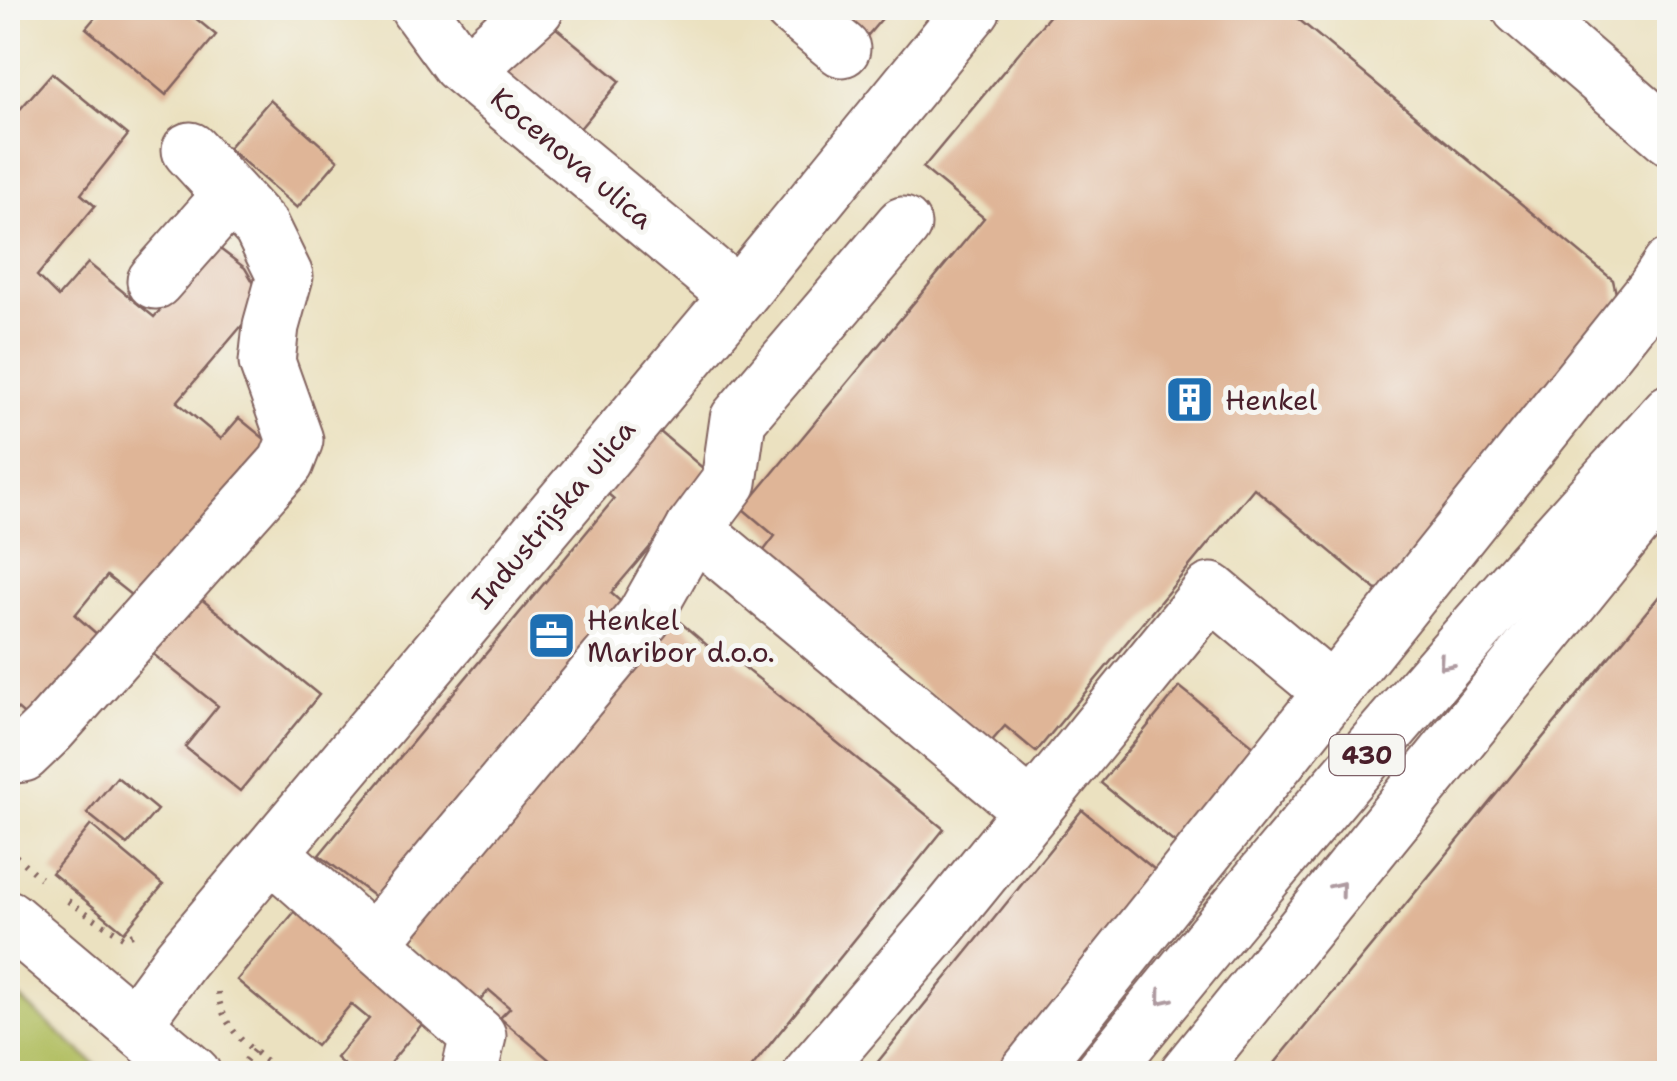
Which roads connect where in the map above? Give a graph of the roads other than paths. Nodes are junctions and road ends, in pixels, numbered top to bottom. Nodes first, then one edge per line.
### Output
1 (418, 8) edge
2 (536, 8) edge
3 (792, 8) edge
4 (974, 8) edge
5 (1520, 8) edge
6 (842, 49) dead end
7 (467, 70) junction
8 (1670, 137) edge
9 (190, 150) dead end
10 (231, 195) junction
11 (903, 225) dead end
12 (1670, 266) edge
13 (155, 282) dead end
14 (738, 296) junction
15 (1670, 372) edge
16 (1670, 412) edge
17 (1670, 478) edge
18 (1670, 507) edge
19 (694, 528) junction
20 (1509, 589) junction
21 (1553, 626) junction
22 (1332, 692) junction
23 (8, 756) edge
24 (1031, 810) junction
25 (271, 853) junction
26 (28, 902) edge
27 (374, 942) junction
28 (134, 1023) junction
29 (192, 1074) edge
30 (469, 1074) edge
31 (811, 1074) edge
32 (1028, 1074) edge
33 (1102, 1074) edge
34 (1187, 1074) edge

1 - 7 main road, Kocenova ulica
2 - 7 main road
3 - 6 main road
4 - 14 main road, Industrijska ulica
5 - 8 main road
7 - 14 main road, Kocenova ulica
9 - 10 main road
10 - 13 main road
10 - 23 main road
11 - 19 main road
12 - 22 main road
14 - 25 main road, Industrijska ulica
15 - 20 main road
16 - 20 main road, 430
17 - 21 main road, 430
18 - 21 main road
19 - 24 main road
19 - 27 main road
20 -> 33 main road, 430
34 -> 21 main road, 430
22 - 24 main road
22 - 32 main road
24 - 31 main road
25 - 27 main road
25 - 28 main road, Industrijska ulica
26 - 28 main road
27 - 30 main road
28 - 29 main road

